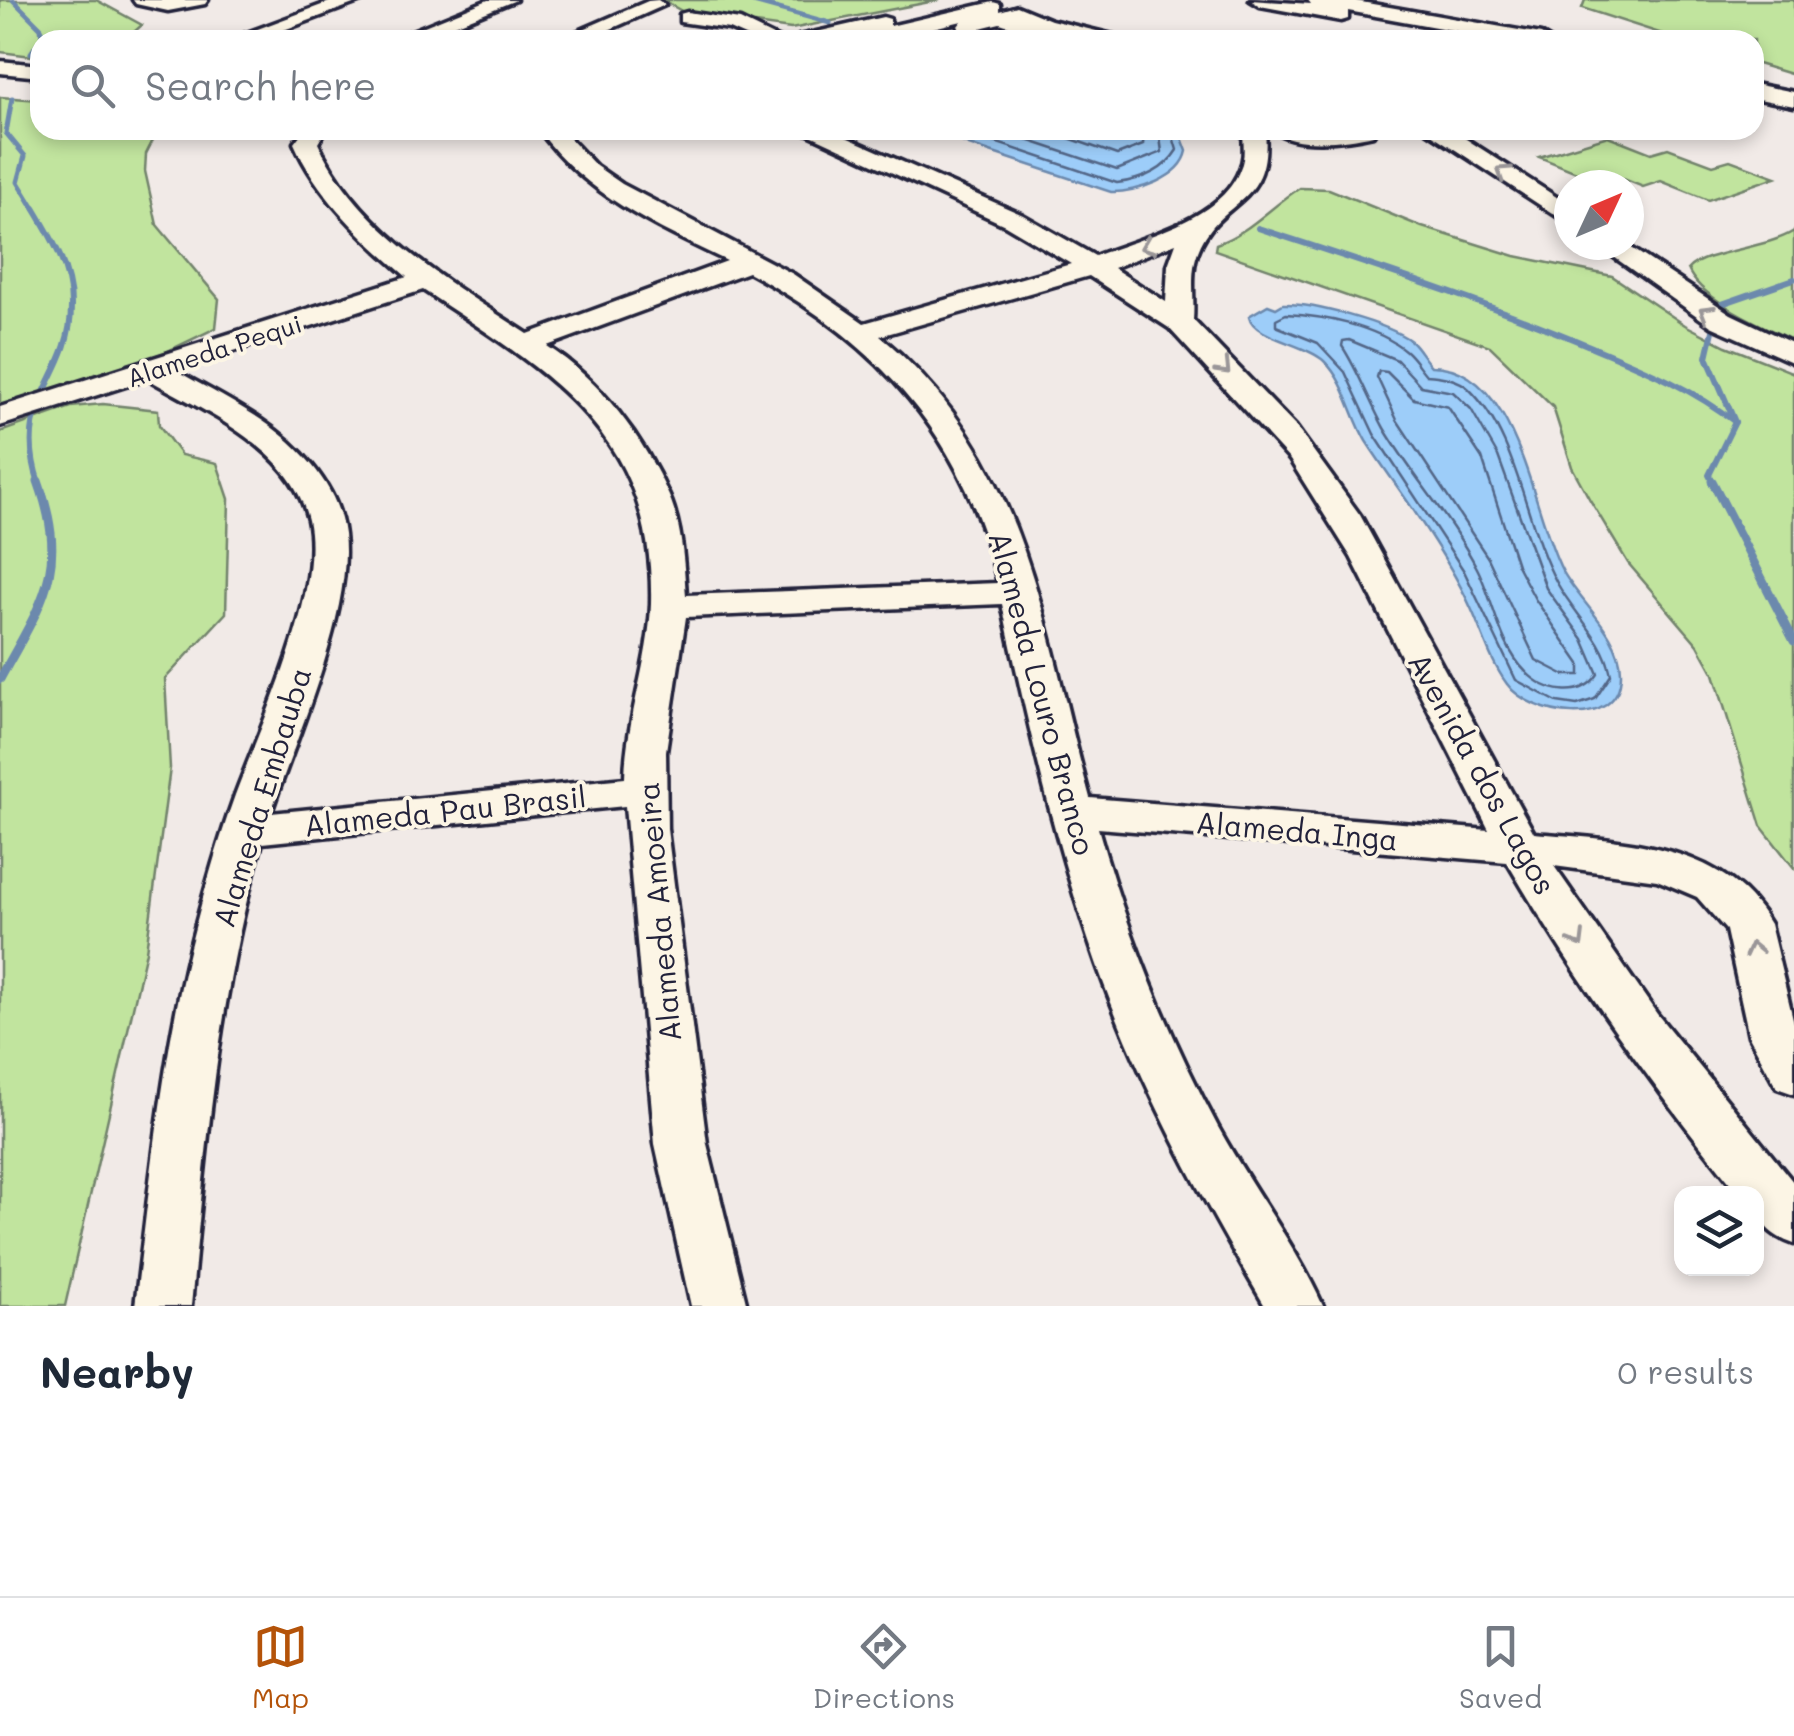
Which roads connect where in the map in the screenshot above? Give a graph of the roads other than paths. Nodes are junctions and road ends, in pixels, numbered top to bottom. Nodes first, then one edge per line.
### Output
1 (143, 0) edge
2 (354, 0) edge
3 (506, 0) edge
4 (972, 0) edge
5 (1260, 0) edge
6 (1318, 0) edge
7 (196, 1) edge
8 (644, 3) edge
9 (1014, 25) edge
10 (267, 30) edge
11 (426, 30) edge
12 (589, 30) edge
13 (699, 30) edge
14 (748, 30) edge
15 (848, 30) edge
16 (962, 30) edge
17 (1423, 30) edge
18 (1485, 30) edge
19 (0, 67) edge
20 (30, 70) edge
21 (1764, 81) edge
22 (0, 82) edge
23 (30, 85) edge
24 (1794, 86) edge
25 (1764, 93) edge
26 (1794, 98) edge
27 (308, 140) edge
28 (556, 140) edge
29 (834, 140) edge
30 (1253, 140) edge
31 (1451, 140) edge
32 (1554, 206) edge
33 (1199, 225) junction
34 (1631, 260) edge
35 (750, 262) junction
36 (1094, 266) junction
37 (426, 280) junction
38 (1179, 322) junction
39 (860, 333) junction
40 (524, 345) junction
41 (1794, 354) edge
42 (153, 370) junction
43 (0, 417) edge
44 (1021, 593) junction
45 (669, 607) junction
46 (646, 790) junction
47 (1072, 811) junction
48 (244, 830) junction
49 (1522, 849) junction
50 (1794, 1074) edge
51 (1794, 1221) edge
52 (162, 1306) edge
53 (719, 1306) edge
54 (1296, 1306) edge

1 - 7 street
2 - 10 street
3 - 11 street
4 - 15 street
5 - 17 street
6 - 18 street
8 - 12 street
8 - 13 street
9 - 16 street
13 - 14 street
19 - 20 street
21 - 24 street
22 - 23 street
25 - 26 street
27 - 37 street, Alameda Amoeira
28 - 35 street, Alameda Louro Branco
29 - 36 street, Avenida dos Lagos
30 - 33 street
32 -> 31 street
33 -> 36 street
33 - 38 street
41 -> 34 street
35 - 39 street, Alameda Louro Branco
35 - 40 street
36 - 38 street, Avenida dos Lagos
36 - 39 street
37 - 40 street, Alameda Amoeira
37 - 42 street, Alameda Pequi
38 -> 49 street, Avenida dos Lagos
39 - 44 street, Alameda Louro Branco
40 - 45 street, Alameda Amoeira
42 - 43 street, Alameda Pequi
42 - 48 street, Alameda Embauba
44 - 45 street
44 - 47 street, Alameda Louro Branco
45 - 46 street, Alameda Amoeira
46 - 48 street, Alameda Pau Brasil
46 - 53 street, Alameda Amoeira
47 - 49 street, Alameda Inga
47 - 54 street, Alameda Louro Branco
48 - 52 street, Alameda Embauba
50 -> 49 street, Alameda Inga
49 -> 51 street, Avenida dos Lagos

